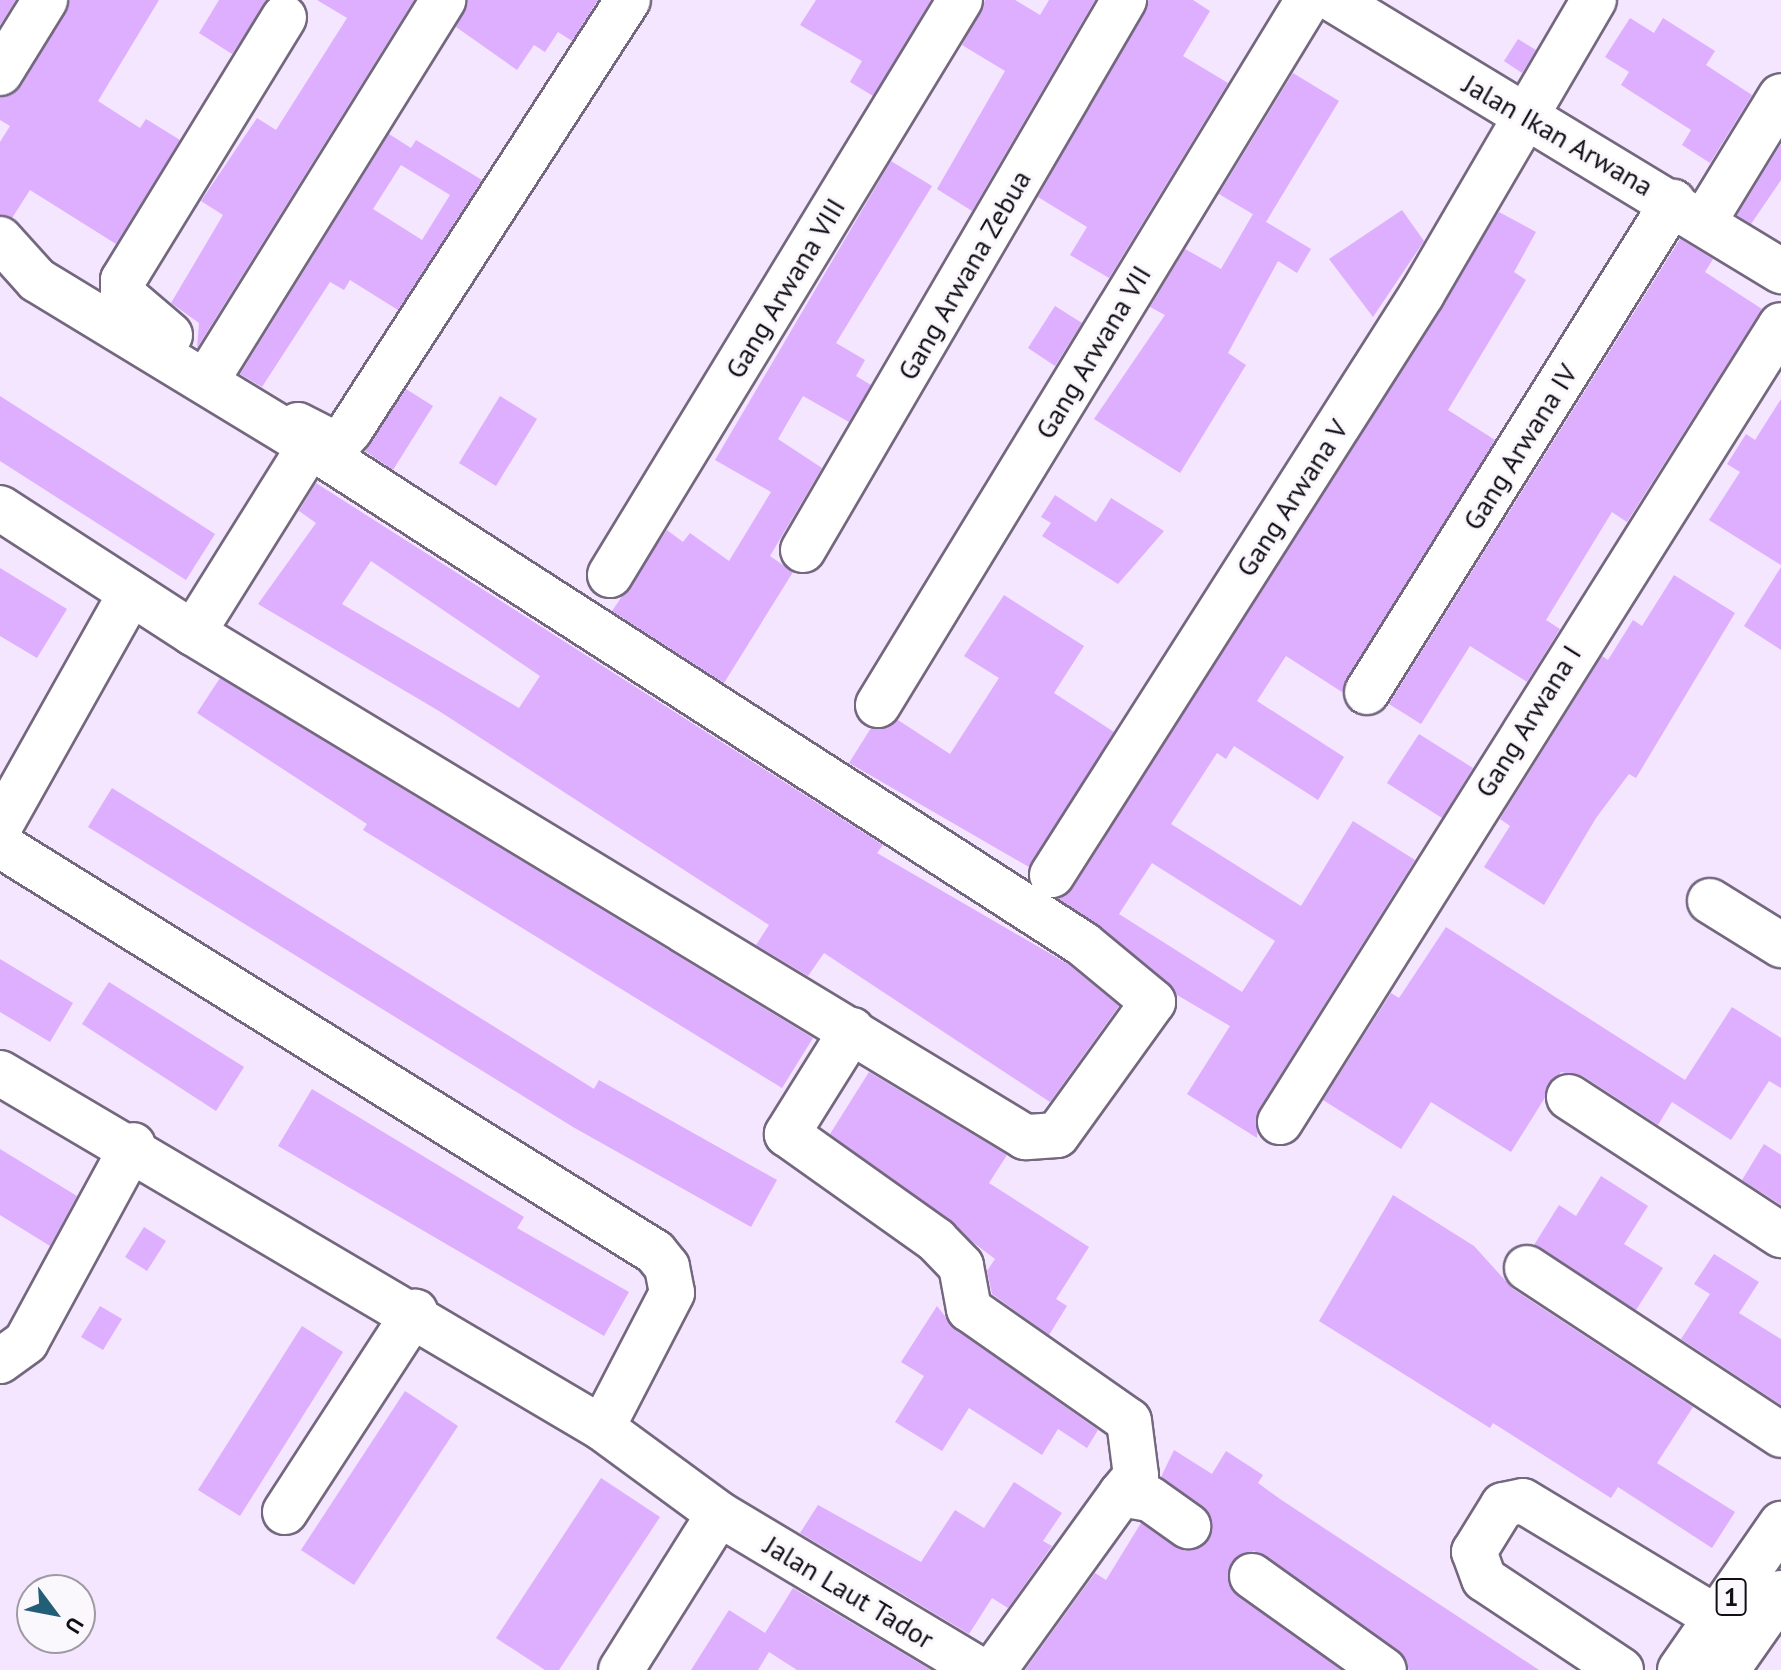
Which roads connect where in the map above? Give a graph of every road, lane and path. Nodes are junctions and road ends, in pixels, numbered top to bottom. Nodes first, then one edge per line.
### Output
1 (45, 0) edge
2 (443, 0) edge
3 (628, 0) edge
4 (960, 0) edge
5 (1124, 0) edge
6 (1308, 0) edge
7 (1334, 0) edge
8 (1594, 0) edge
9 (1380, 12) edge
10 (284, 17) dead end
11 (0, 73) edge
12 (1781, 96) edge
13 (1523, 115) junction
14 (1689, 211) junction
15 (0, 239) edge
16 (1781, 271) edge
17 (1781, 325) edge
18 (213, 370) junction
19 (310, 446) junction
20 (0, 508) edge
21 (803, 550) dead end
22 (610, 575) dead end
23 (131, 593) junction
24 (193, 633) junction
25 (1367, 692) dead end
26 (878, 705) dead end
27 (0, 826) edge
28 (0, 845) edge
29 (1052, 875) dead end
30 (1710, 901) dead end
31 (1781, 945) edge
32 (852, 1030) junction
33 (0, 1073) edge
34 (1569, 1097) dead end
35 (1280, 1122) dead end
36 (133, 1145) junction
37 (1781, 1235) edge
38 (1527, 1268) dead end
39 (415, 1312) junction
40 (0, 1361) edge
41 (602, 1428) junction
42 (1781, 1435) edge
43 (1121, 1494) junction
44 (285, 1512) dead end
45 (719, 1514) junction
46 (1781, 1524) edge
47 (1188, 1526) dead end
48 (1252, 1576) dead end
49 (1781, 1593) edge
50 (1717, 1618) junction
51 (978, 1669) edge
52 (621, 1670) edge
53 (1384, 1670) edge
54 (1621, 1670) edge
55 (1680, 1670) edge
56 (1727, 1670) edge

1 - 11 street
2 - 18 street
3 - 18 street
4 - 22 street, Gang Arwana VIII
5 - 21 street, Gang Arwana Zebua
6 - 26 street, Gang Arwana VII
7 - 9 street, Jalan Ikan Arwana
8 - 13 street, Gang Arwana V
9 - 13 street, Jalan Ikan Arwana
10 - 18 street
12 - 14 street, Gang Arwana IV
13 - 14 street, Jalan Ikan Arwana
13 - 29 street, Gang Arwana V
14 - 16 street, Jalan Ikan Arwana
14 - 25 street, Gang Arwana IV
15 - 19 street
17 - 35 street, Gang Arwana I
19 - 24 street
19 - 32 street
20 - 23 street
23 - 24 street
23 - 27 street
24 - 32 street
28 - 41 street
30 - 31 street
32 - 43 street
33 - 36 street, Jalan Laut Tador
34 - 37 street
36 - 39 street, Jalan Laut Tador
36 - 40 street
38 - 42 street
39 - 41 street, Jalan Laut Tador
39 - 44 street
41 - 45 street, Jalan Laut Tador
43 - 47 street
43 - 51 street
45 - 51 street, Jalan Laut Tador
45 - 52 street
46 - 50 street, 1
48 - 53 street
49 - 56 street, 1
50 - 54 street
50 - 55 street, 1

